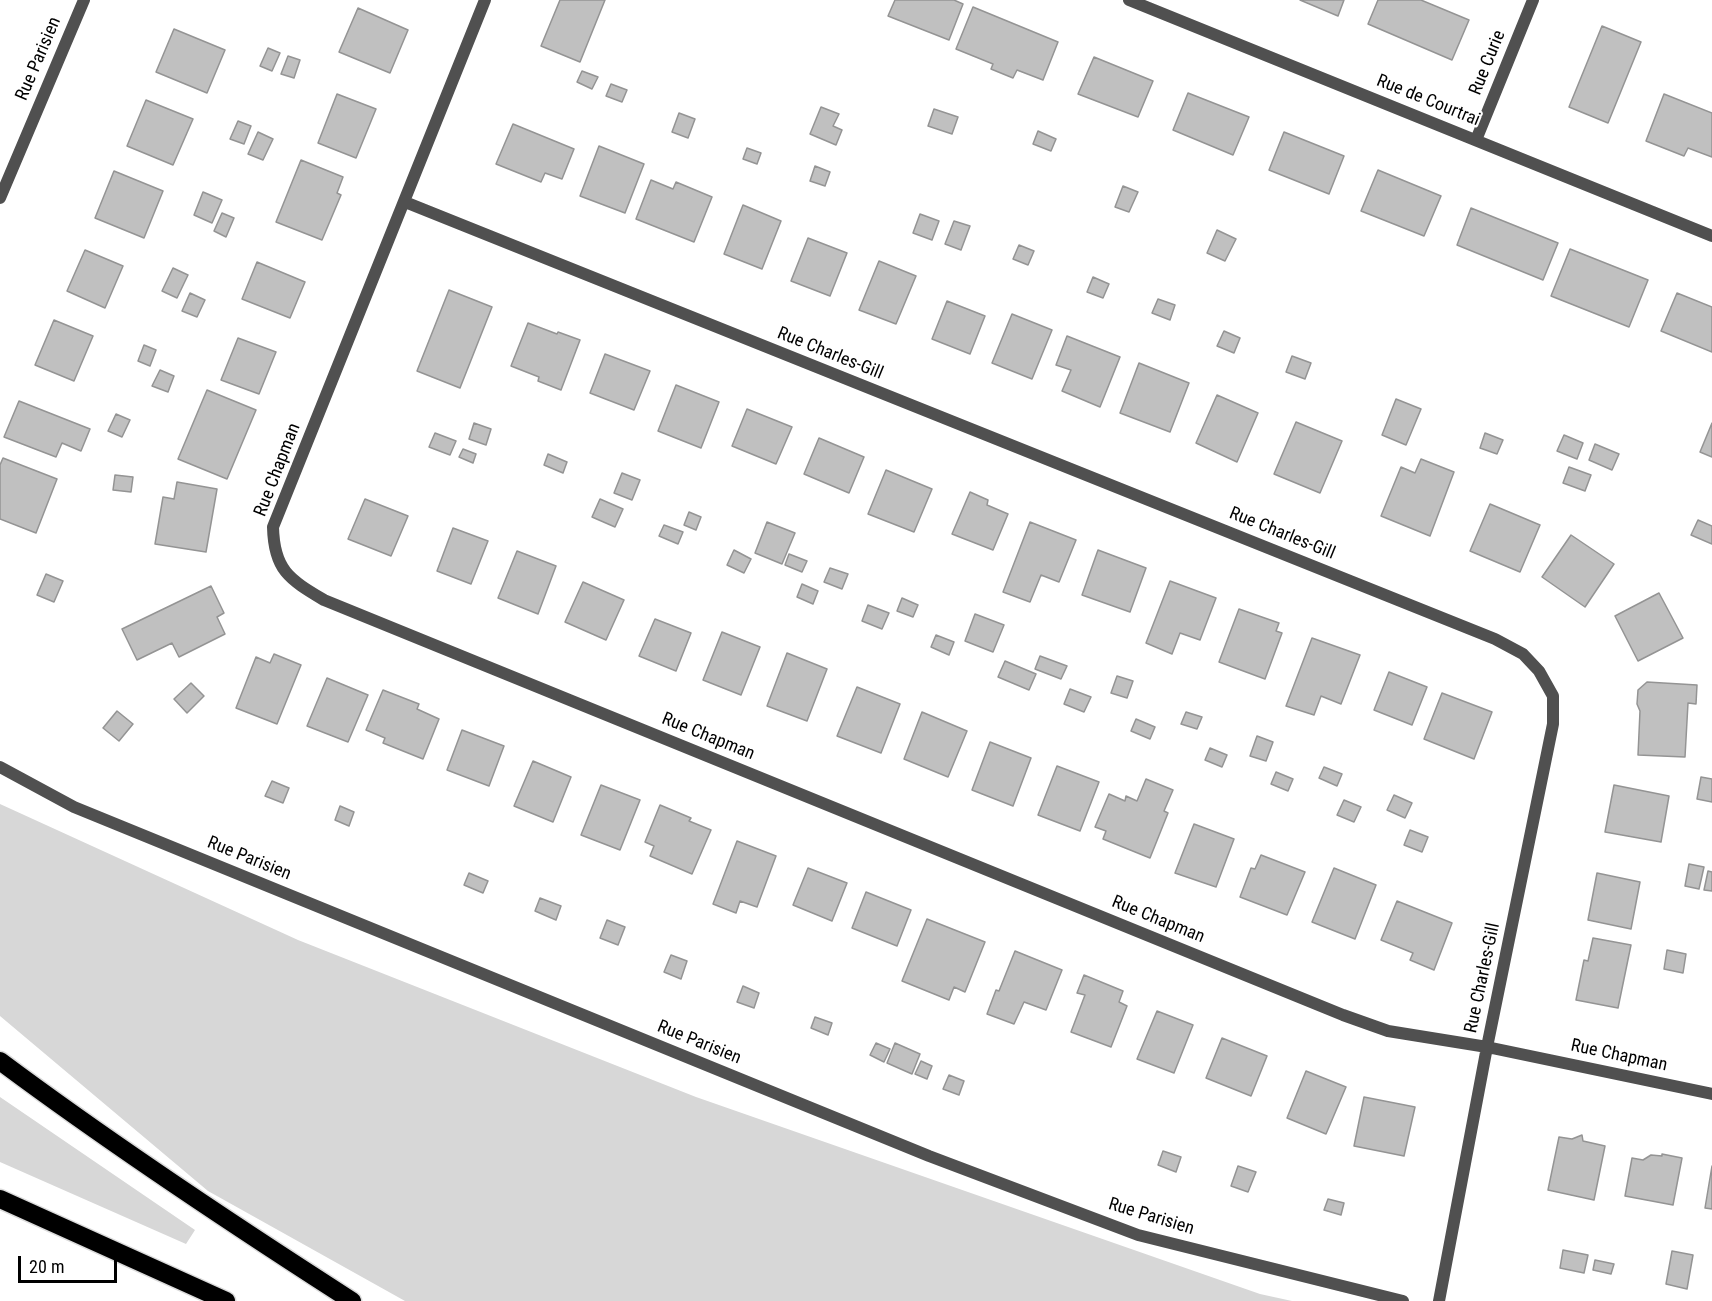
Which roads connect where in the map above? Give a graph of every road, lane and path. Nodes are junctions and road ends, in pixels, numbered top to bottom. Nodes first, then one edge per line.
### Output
1 (84, 0) edge
2 (485, 0) edge
3 (1130, 0) edge
4 (1533, 0) edge
5 (1476, 140) junction
6 (0, 198) edge
7 (405, 202) junction
8 (1712, 236) edge
9 (0, 767) edge
10 (1487, 1047) junction
11 (0, 1061) edge
12 (1712, 1094) edge
13 (0, 1199) edge
14 (226, 1301) edge
15 (352, 1301) edge
16 (1403, 1301) edge
17 (1439, 1301) edge

1 - 6 street, Rue Parisien
2 - 7 street, Rue Chapman
3 - 5 street, Rue de Courtrai
4 - 5 street, Rue Curie
5 - 8 street, Rue de Courtrai
7 - 10 street, Rue Charles-Gill
7 - 10 street, Rue Chapman
9 - 16 street, Rue Parisien
10 - 12 street, Rue Chapman
10 - 17 street, Rue Charles-Gill
11 - 15 highway
13 - 14 highway

